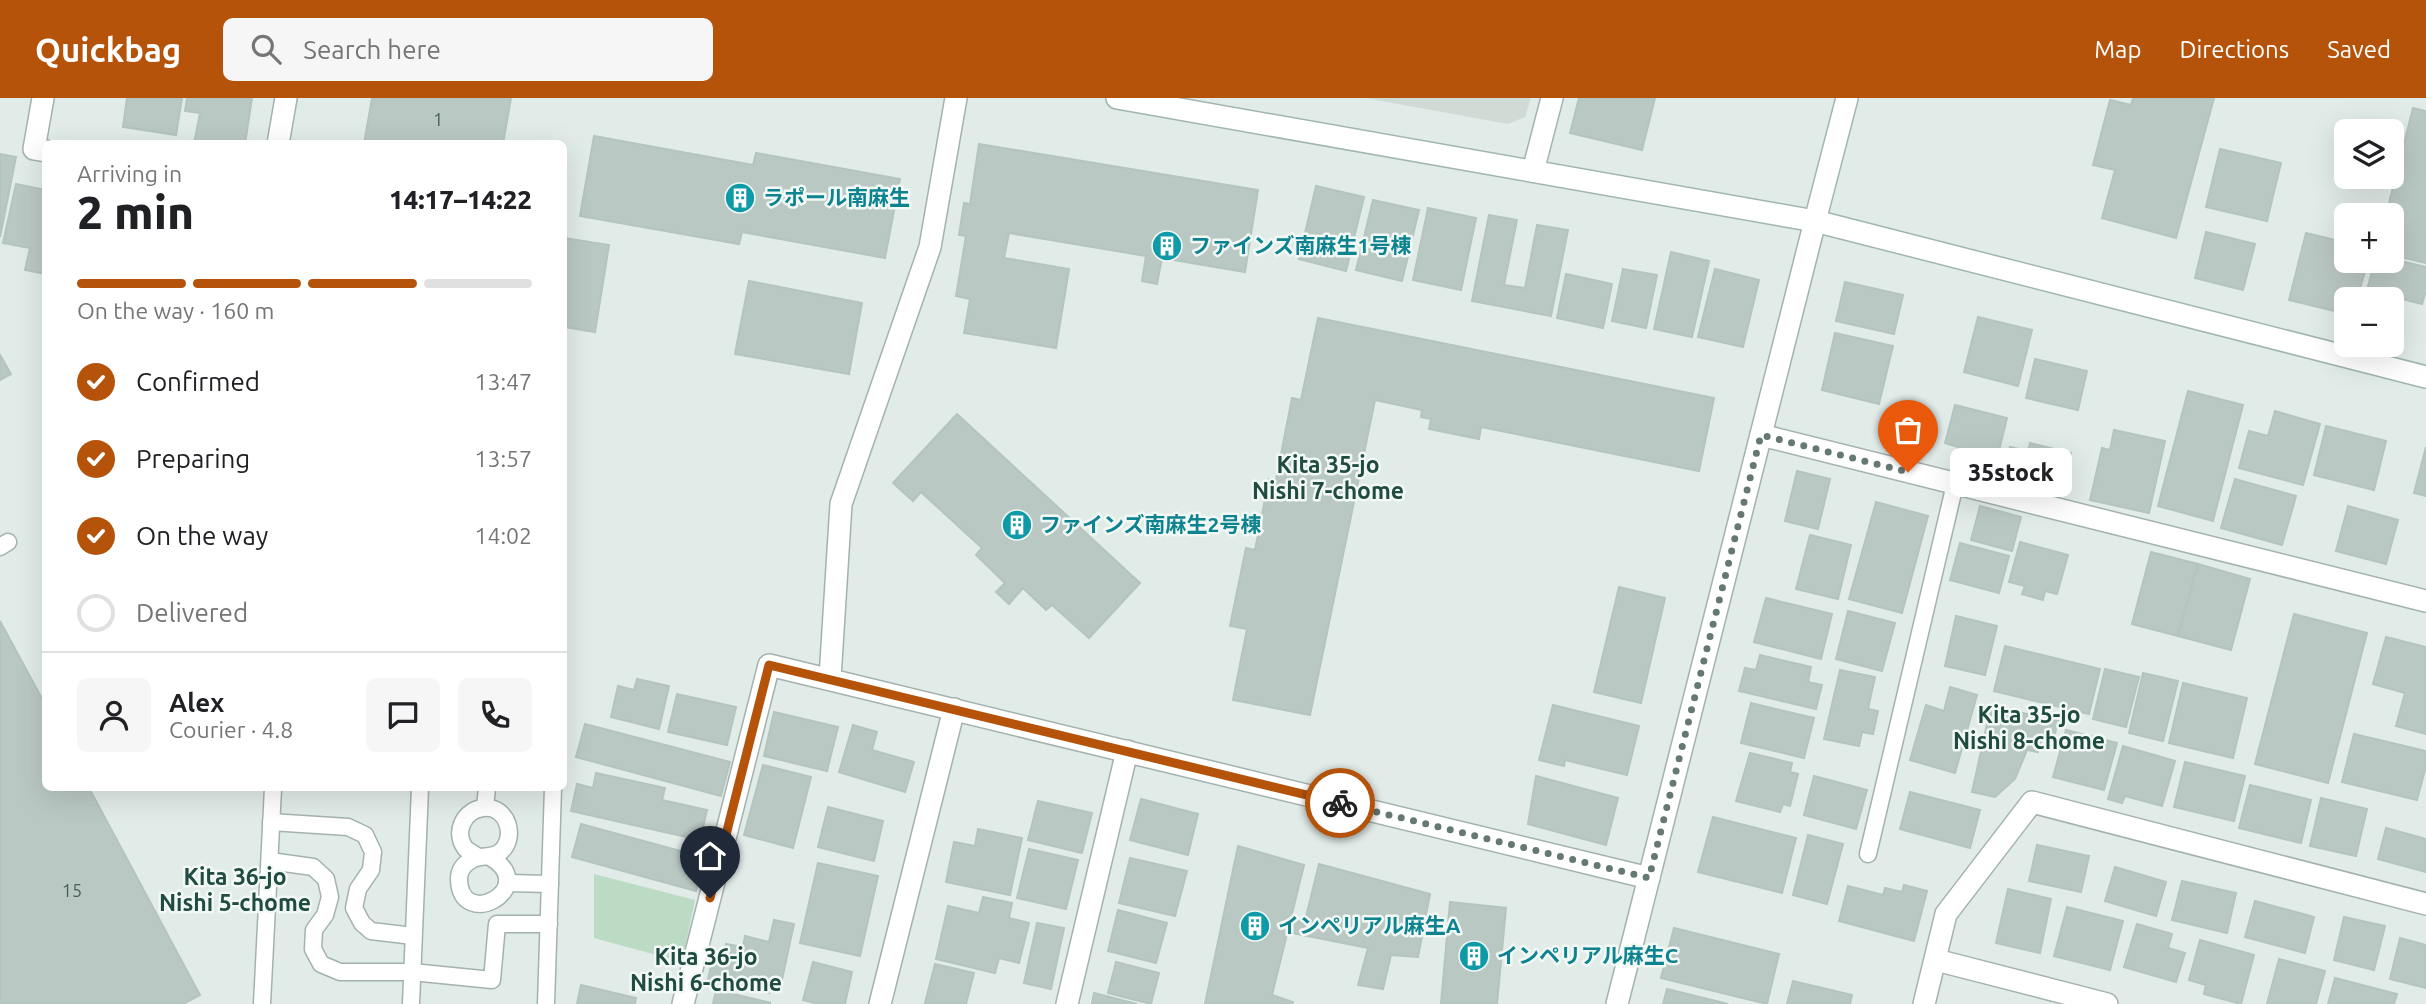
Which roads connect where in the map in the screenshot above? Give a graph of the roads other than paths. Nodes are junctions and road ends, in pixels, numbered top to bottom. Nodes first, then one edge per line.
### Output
1 (43, 98) edge
2 (286, 98) edge
3 (956, 98) edge
4 (1117, 98) edge
5 (1552, 98) edge
6 (1847, 98) edge
7 (279, 140) edge
8 (42, 150) edge
9 (1534, 171) junction
10 (1815, 222) junction
11 (2426, 377) edge
12 (1761, 435) junction
13 (1955, 484) junction
14 (2426, 601) edge
15 (830, 678) junction
16 (954, 709) junction
17 (1127, 751) junction
18 (273, 791) edge
19 (420, 791) edge
20 (487, 791) edge
21 (553, 791) edge
22 (485, 807) junction
23 (271, 822) junction
24 (1868, 854) dead end
25 (484, 857) junction
26 (270, 861) junction
27 (1649, 878) junction
28 (507, 883) junction
29 (550, 884) junction
30 (2426, 904) edge
31 (549, 924) junction
32 (414, 936) junction
33 (1936, 960) junction
34 (412, 972) junction
35 (262, 1004) edge
36 (411, 1004) edge
37 (547, 1004) edge
38 (683, 1004) edge
39 (880, 1004) edge
40 (1067, 1004) edge
41 (1617, 1004) edge
42 (1924, 1004) edge
43 (2107, 1004) edge

1 - 8 street
2 - 7 street
3 - 15 street
4 - 9 street
5 - 9 street
6 - 10 street
9 - 10 street
10 - 11 street
10 - 12 street
12 - 13 street
12 - 27 street
13 - 14 street
13 - 24 lane
15 - 16 street
15 - 38 street
16 - 17 street
16 - 39 street
17 - 27 street
17 - 40 street
18 - 23 lane
19 - 32 lane
20 - 22 lane
21 - 29 lane
22 - 25 lane
22 - 25 lane
23 - 26 lane
23 - 32 lane
25 - 28 lane
25 - 28 lane
26 - 34 lane
26 - 35 lane
27 - 41 street
28 - 29 lane
29 - 31 lane
30 - 33 street
31 - 34 lane
31 - 37 lane
32 - 34 lane
33 - 42 street
33 - 43 street
34 - 36 lane

